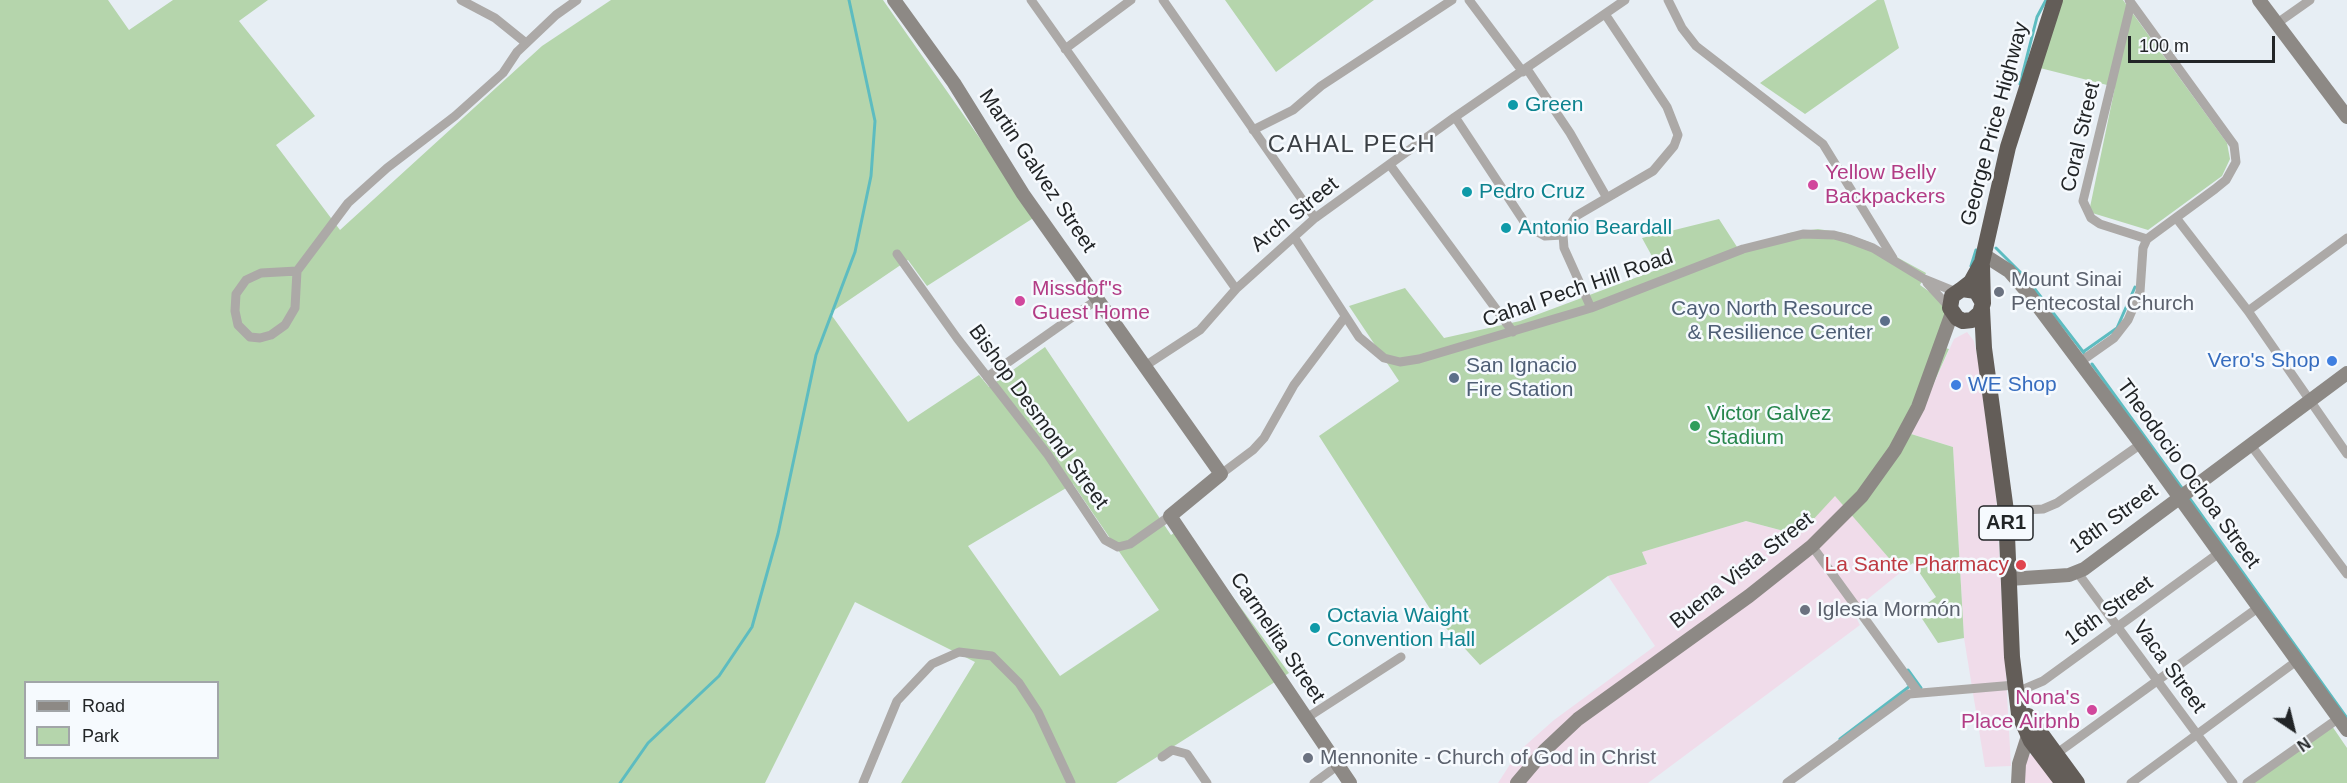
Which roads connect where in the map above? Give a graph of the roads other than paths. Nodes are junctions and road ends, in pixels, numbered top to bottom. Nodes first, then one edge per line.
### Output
1 (461, 0) edge
2 (577, 0) edge
3 (894, 0) edge
4 (1031, 0) edge
5 (1131, 0) edge
6 (1163, 0) edge
7 (1452, 0) edge
8 (1469, 0) edge
9 (1625, 0) edge
10 (1668, 0) edge
11 (2055, 0) edge
12 (2259, 0) edge
13 (2310, 0) edge
14 (2130, 2) edge
15 (1605, 14) junction
16 (2276, 24) junction
17 (526, 42) junction
18 (1065, 49) junction
19 (1525, 70) junction
20 (2345, 109) edge
21 (1455, 117) junction
22 (1253, 130) junction
23 (1390, 165) junction
24 (1607, 198) junction
25 (1316, 218) junction
26 (2177, 219) junction
27 (1563, 235) junction
28 (1294, 237) junction
29 (2347, 238) edge
30 (2147, 239) junction
31 (897, 254) dead end
32 (1983, 258) junction
33 (1894, 260) junction
34 (297, 271) junction
35 (1924, 279) junction
36 (1236, 289) junction
37 (1098, 299) junction
38 (1982, 306) junction
39 (1958, 307) junction
40 (1591, 308) junction
41 (2248, 311) junction
42 (1345, 317) junction
43 (1513, 332) junction
44 (1984, 348) junction
45 (2080, 362) junction
46 (1145, 366) junction
47 (2347, 373) edge
48 (987, 377) junction
49 (2310, 399) junction
50 (2141, 444) junction
51 (2250, 444) junction
52 (2347, 454) edge
53 (1221, 474) junction
54 (2179, 498) junction
55 (2006, 511) junction
56 (1170, 516) junction
57 (1812, 546) junction
58 (2219, 553) junction
59 (2077, 572) junction
60 (2347, 574) edge
61 (2008, 579) junction
62 (2259, 607) junction
63 (2118, 628) junction
64 (1401, 657) dead end
65 (2298, 660) junction
66 (2158, 682) junction
67 (1918, 692) junction
68 (2017, 692) junction
69 (1305, 718) junction
70 (2339, 718) junction
71 (2347, 730) edge
72 (2198, 735) junction
73 (2028, 736) junction
74 (2056, 754) junction
75 (1162, 757) dead end
76 (1337, 766) junction
77 (863, 783) edge
78 (1071, 783) edge
79 (1207, 783) edge
80 (1314, 783) edge
81 (1350, 783) edge
82 (1517, 783) edge
83 (1787, 783) edge
84 (2018, 783) edge
85 (2062, 783) edge
86 (2077, 783) edge
87 (2131, 783) edge
88 (2233, 783) edge
89 (2247, 783) edge

1 - 17 street
2 - 17 street
3 - 37 street, Martin Galvez Street
4 - 18 street
5 - 18 street
6 - 22 street
7 - 22 street
8 - 19 street
9 - 15 street, Arch Street
10 - 33 street
11 - 32 highway, George Price Highway / AR1
12 - 16 street
13 - 16 street
14 - 26 street, Coral Street
14 - 30 street, Coral Street
15 - 19 street, Arch Street
15 - 24 street
16 - 20 street
17 - 34 street
18 - 36 street
19 - 21 street, Arch Street
19 - 24 street
21 - 23 street, Arch Street
21 - 27 street
22 - 25 street
23 - 25 street, Arch Street
23 - 43 street
24 - 27 street
25 - 28 street, Arch Street
26 - 30 street, Coral Street
26 - 41 street
27 - 40 street
28 - 36 street, Arch Street
28 - 42 street, Cahal Pech Hill Road
29 - 41 street
30 - 45 street
31 - 48 street, Bishop Desmond Street
32 - 38 highway, George Price Highway / AR1
32 - 39 highway, George Price Highway / AR1
32 - 45 street, Theodocio Ochoa Street
33 - 35 street, Cahal Pech Hill Road
33 - 40 street, Cahal Pech Hill Road
34 - 34 street
35 - 39 street, Cahal Pech Hill Road
35 - 39 street, Cahal Pech Hill Road
36 - 46 street, Arch Street
37 - 46 street, Martin Galvez Street
37 - 48 street
38 - 39 highway
38 - 39 highway
38 - 44 highway, AR1
39 - 44 highway, AR1
39 - 57 street, Buena Vista Street
40 - 43 street, Cahal Pech Hill Road
41 - 49 street
42 - 43 street, Cahal Pech Hill Road
42 - 53 street
44 - 55 highway, AR1
45 - 50 street, Theodocio Ochoa Street
46 - 53 street, Martin Galvez Street
47 - 49 street, 18th Street
48 - 56 street, Bishop Desmond Street
49 - 51 street, 18th Street
49 - 52 street
50 - 54 street, Theodocio Ochoa Street
50 - 55 street
51 - 54 street, 18th Street
51 - 60 street
53 - 56 street
54 - 58 street, Theodocio Ochoa Street
54 - 59 street, 18th Street
55 - 61 highway, AR1
56 - 69 street, Carmelita Street
57 - 67 street
57 - 82 street, Buena Vista Street
58 - 62 street, Theodocio Ochoa Street
58 - 63 street, 16th Street
59 - 61 street, 18th Street
59 - 63 street, Vaca Street
61 - 68 highway, AR1
62 - 65 street, Theodocio Ochoa Street
62 - 66 street
63 - 66 street, Vaca Street
63 - 68 street, 16th Street
64 - 69 street
65 - 70 street, Theodocio Ochoa Street
65 - 72 street
66 - 72 street, Vaca Street
66 - 74 street
67 - 68 street, 16th Street
67 - 83 street
68 - 73 highway, AR1
68 - 74 highway
69 - 76 street, Carmelita Street
70 - 71 street, Theodocio Ochoa Street
70 - 89 street
72 - 87 street
72 - 88 street, Vaca Street
73 - 84 street
73 - 85 highway, AR1
74 - 86 highway
75 - 79 street
76 - 80 street
76 - 81 street, Carmelita Street
77 - 78 street

